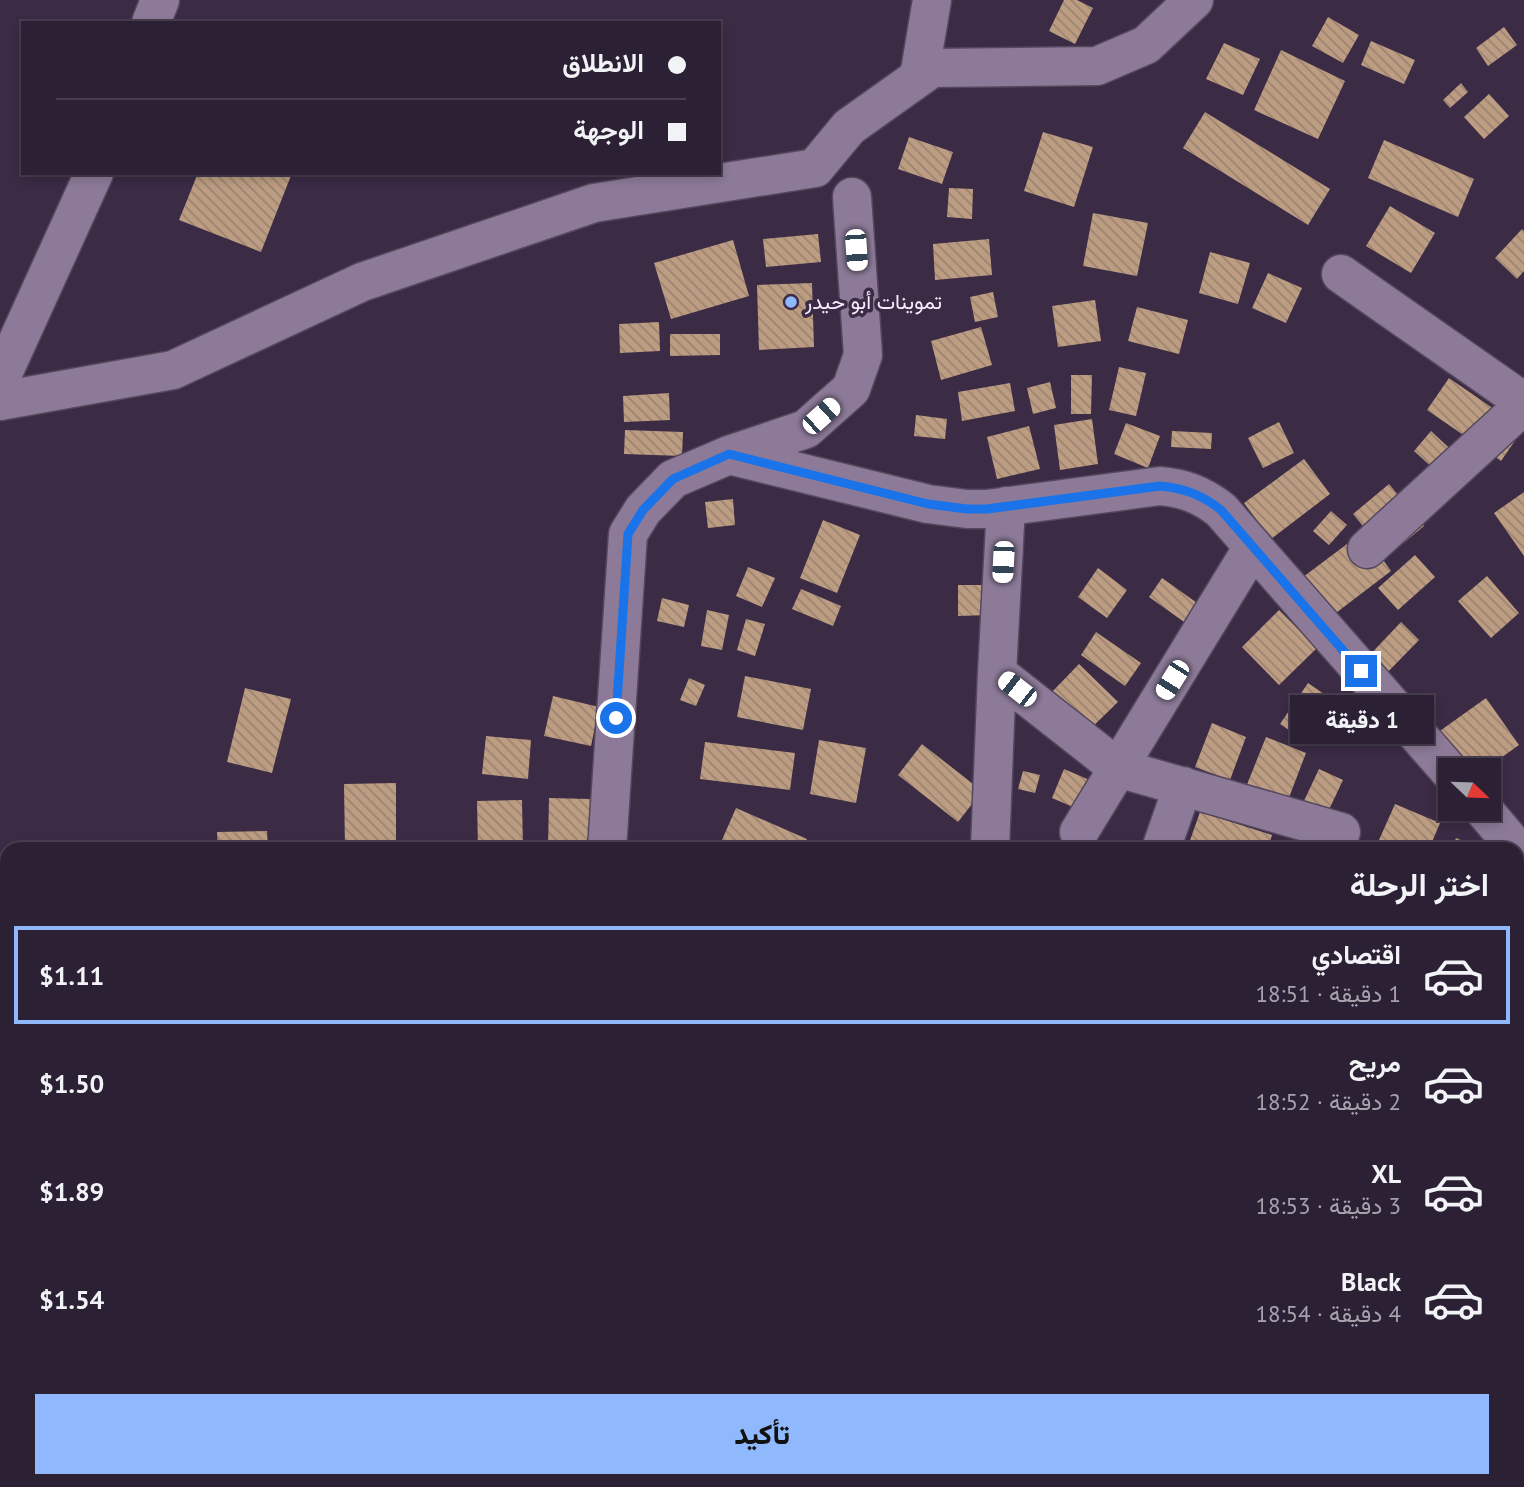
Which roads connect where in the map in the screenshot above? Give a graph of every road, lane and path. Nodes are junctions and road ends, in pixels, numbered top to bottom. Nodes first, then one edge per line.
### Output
1 (932, 0) edge
2 (1195, 0) edge
3 (919, 77) junction
4 (93, 175) edge
5 (852, 197) dead end
6 (1341, 274) dead end
7 (0, 380) edge
8 (0, 401) edge
9 (1524, 403) edge
10 (729, 454) junction
11 (1006, 506) junction
12 (1253, 547) junction
13 (1367, 549) dead end
14 (997, 673) junction
15 (1438, 758) edge
16 (1118, 768) junction
17 (1183, 786) junction
18 (1493, 821) edge
19 (1079, 832) dead end
20 (1341, 832) dead end
21 (607, 842) edge
22 (990, 842) edge
23 (1163, 842) edge
24 (1511, 842) edge

1 - 3 street
2 - 3 street
3 - 8 street
4 - 7 street
5 - 10 street
6 - 9 street
9 - 13 street
10 - 11 street
10 - 21 street
11 - 12 street
11 - 14 street
12 - 15 street
12 - 16 street
14 - 16 street
14 - 22 street
16 - 17 street
16 - 19 street
17 - 20 street
17 - 23 street
18 - 24 street

